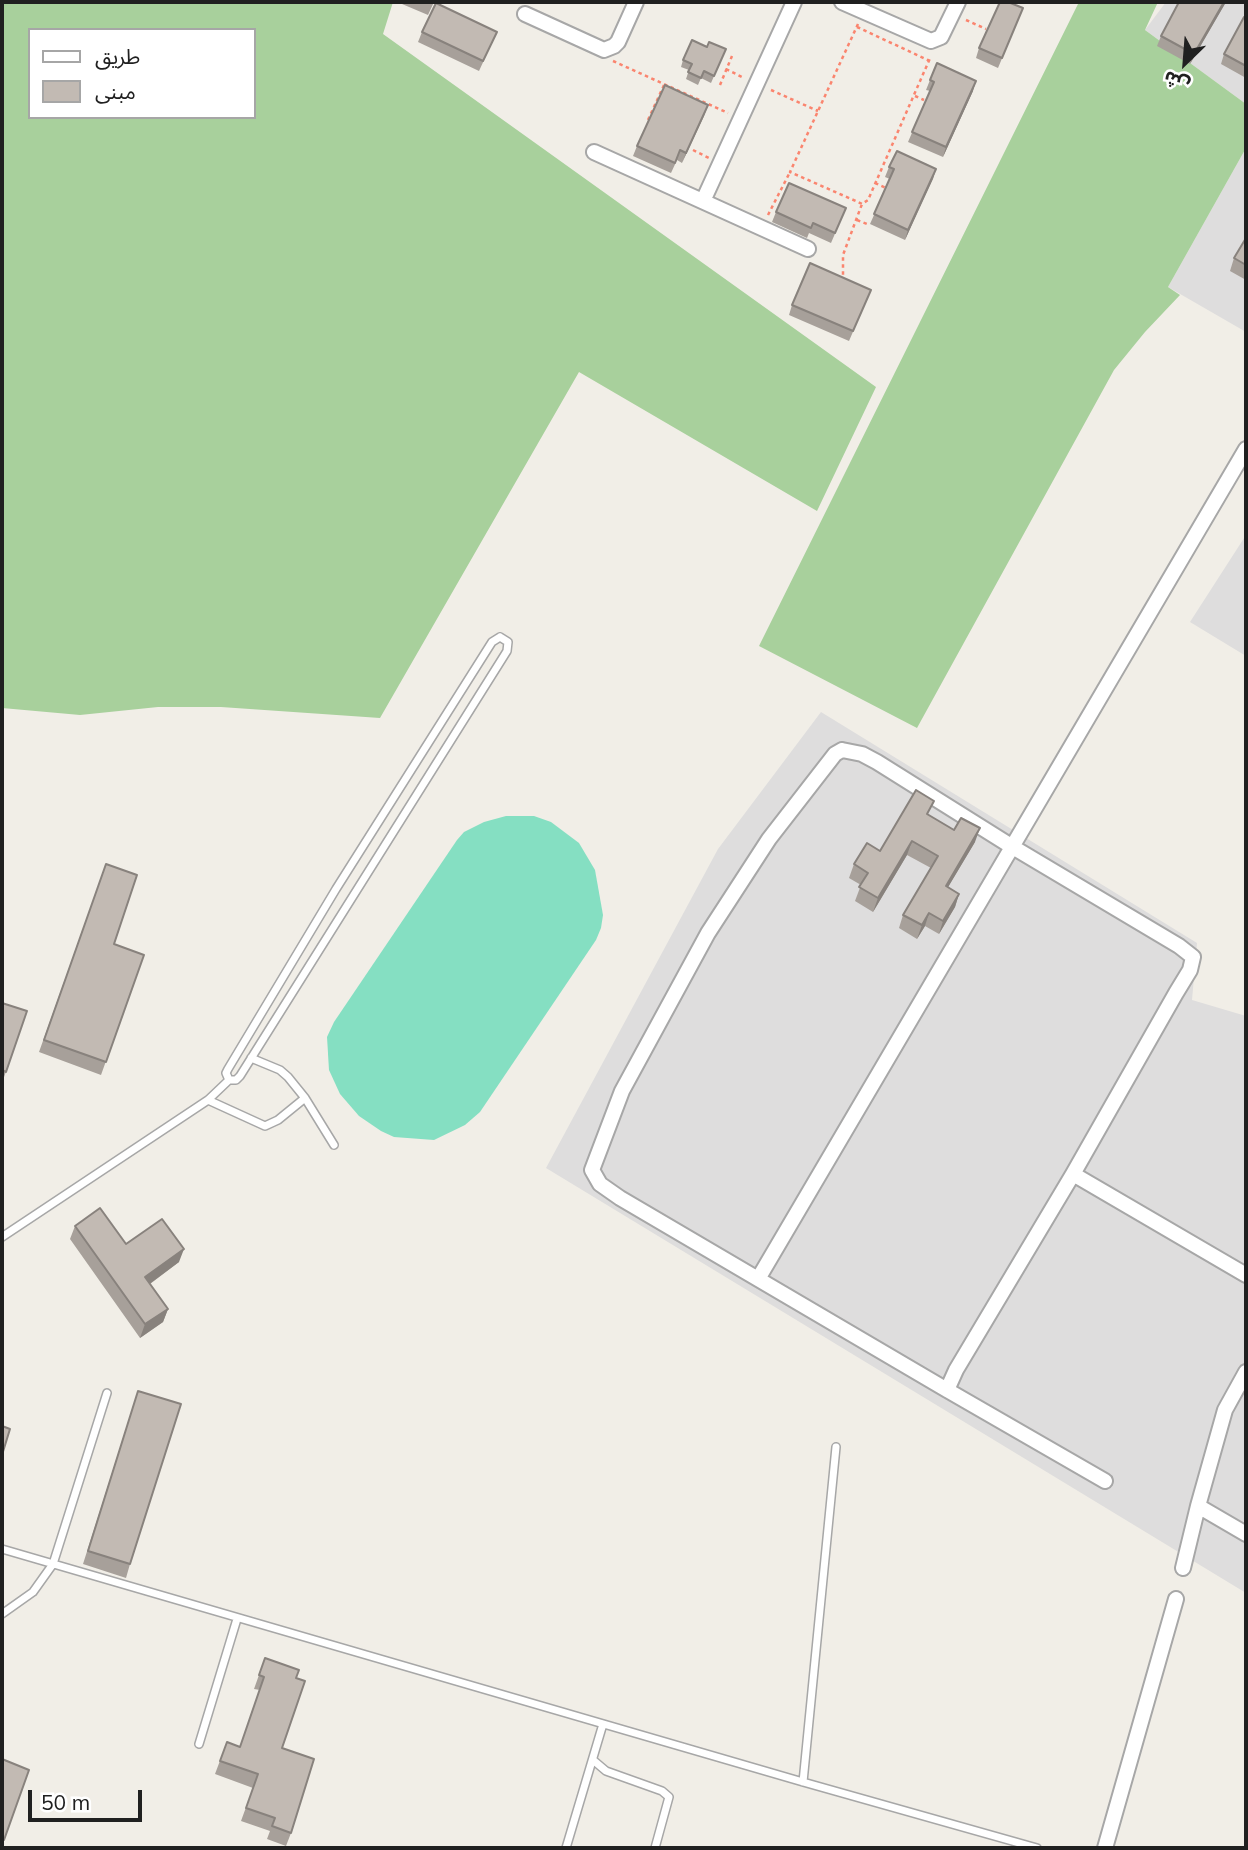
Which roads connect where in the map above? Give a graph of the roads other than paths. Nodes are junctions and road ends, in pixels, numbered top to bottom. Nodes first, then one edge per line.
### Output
1 (636, 2) edge
2 (794, 2) edge
3 (842, 2) edge
4 (956, 8) edge
5 (525, 15) dead end
6 (594, 152) dead end
7 (704, 201) junction
8 (808, 249) dead end
9 (1246, 449) edge
10 (1011, 846) junction
11 (336, 889) junction
12 (352, 900) junction
13 (251, 1058) junction
14 (229, 1080) junction
15 (305, 1098) junction
16 (208, 1100) junction
17 (334, 1145) dead end
18 (1073, 1174) junction
19 (2, 1237) edge
20 (1246, 1275) edge
21 (758, 1279) junction
22 (1246, 1372) edge
23 (947, 1390) junction
24 (107, 1393) dead end
25 (836, 1447) dead end
26 (1105, 1481) dead end
27 (1198, 1506) junction
28 (1246, 1534) edge
29 (2, 1549) edge
30 (53, 1564) junction
31 (1183, 1568) dead end
32 (1176, 1599) dead end
33 (2, 1614) edge
34 (237, 1619) junction
35 (603, 1724) junction
36 (199, 1744) dead end
37 (593, 1760) junction
38 (803, 1782) junction
39 (1022, 1846) edge
40 (566, 1848) edge
41 (655, 1848) edge
42 (1037, 1848) edge
43 (1105, 1848) edge

1 - 5 street
2 - 7 street
3 - 4 street
6 - 7 street
7 - 8 street
9 - 10 street
10 - 18 street
10 - 21 street
10 - 21 street
11 - 12 lane
11 - 12 lane
11 - 14 lane
12 - 13 lane
13 - 14 lane
13 - 15 lane
14 - 16 lane
15 - 16 lane
15 - 17 lane
16 - 19 lane
18 - 20 street
18 - 23 street
21 - 23 street
22 - 27 street
23 - 26 street
24 - 30 lane
25 - 38 lane
27 - 28 street
27 - 31 street
29 - 30 lane
30 - 33 lane
30 - 34 lane
32 - 43 street
34 - 35 lane
34 - 36 lane
35 - 37 lane
35 - 38 lane
37 - 40 lane
37 - 41 lane
38 - 39 lane
39 - 42 lane

